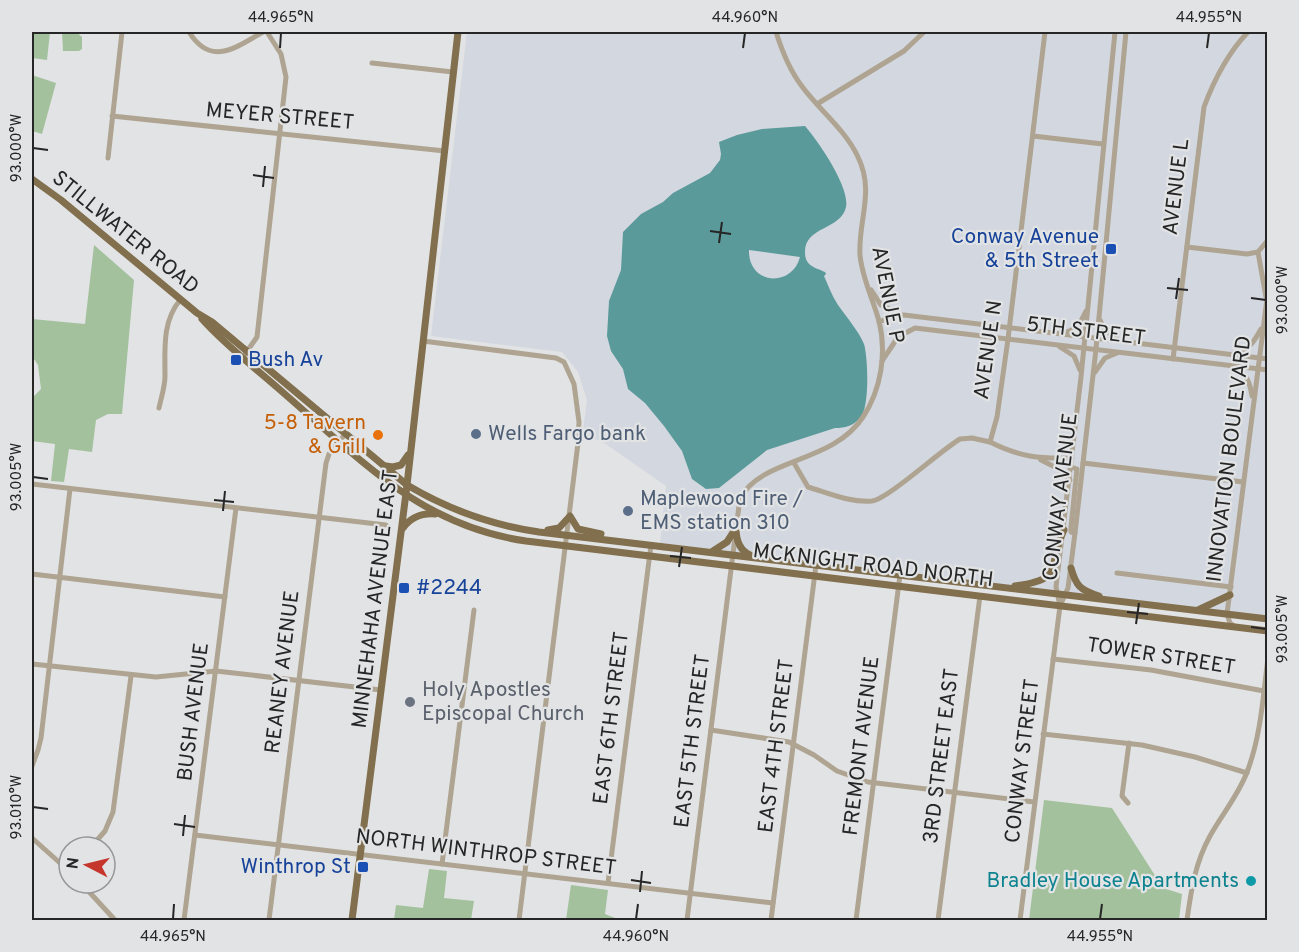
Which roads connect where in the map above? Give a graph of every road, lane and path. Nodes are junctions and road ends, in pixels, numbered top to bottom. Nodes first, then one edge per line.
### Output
1 (122, 32) edge
2 (189, 32) edge
3 (265, 32) edge
4 (458, 32) edge
5 (776, 32) edge
6 (924, 32) edge
7 (1045, 32) edge
8 (1115, 32) edge
9 (1126, 32) edge
10 (1248, 32) edge
11 (372, 63) dead end
12 (453, 72) junction
13 (817, 104) junction
14 (112, 116) junction
15 (279, 134) junction
16 (1032, 136) junction
17 (1103, 144) junction
18 (445, 151) junction
19 (108, 158) dead end
20 (32, 178) edge
21 (1268, 240) edge
22 (1187, 246) junction
23 (1257, 252) junction
24 (865, 279) junction
25 (1268, 291) edge
26 (180, 300) junction
27 (1266, 303) edge
28 (1088, 307) junction
29 (904, 315) junction
30 (1099, 315) junction
31 (879, 322) junction
32 (1263, 325) junction
33 (1009, 328) junction
34 (424, 330) junction
35 (1059, 334) junction
36 (1085, 337) junction
37 (1008, 339) junction
38 (1097, 339) junction
39 (423, 341) junction
40 (436, 342) junction
41 (1121, 342) junction
42 (1053, 344) junction
43 (1084, 348) junction
44 (1174, 348) junction
45 (1096, 350) junction
46 (1119, 352) junction
47 (245, 354) junction
48 (1229, 355) junction
49 (1259, 358) junction
50 (1173, 359) junction
51 (1268, 359) edge
52 (882, 362) junction
53 (1230, 366) junction
54 (1257, 369) junction
55 (1268, 370) edge
56 (1081, 376) junction
57 (1092, 382) junction
58 (1253, 404) junction
59 (159, 408) dead end
60 (346, 434) junction
61 (339, 442) junction
62 (990, 442) junction
63 (411, 447) junction
64 (1072, 458) junction
65 (1040, 459) junction
66 (794, 463) junction
67 (1083, 463) junction
68 (384, 465) junction
69 (1071, 467) junction
70 (1070, 480) junction
71 (1244, 482) junction
72 (32, 484) edge
73 (407, 485) junction
74 (70, 489) junction
75 (406, 495) junction
76 (236, 508) junction
77 (437, 514) junction
78 (570, 516) junction
79 (319, 518) junction
80 (386, 525) dead end
81 (736, 528) junction
82 (401, 530) junction
83 (1064, 530) junction
84 (539, 532) junction
85 (1075, 533) junction
86 (568, 534) junction
87 (612, 540) junction
88 (651, 545) junction
89 (566, 546) junction
90 (710, 552) junction
91 (733, 555) junction
92 (649, 556) junction
93 (758, 558) junction
94 (816, 565) junction
95 (732, 566) junction
96 (1071, 567) junction
97 (1117, 573) dead end
98 (32, 574) edge
99 (900, 575) junction
100 (815, 576) junction
101 (60, 577) junction
102 (899, 586) junction
103 (1002, 587) junction
104 (1230, 591) junction
105 (1061, 595) junction
106 (980, 596) junction
107 (225, 597) junction
108 (1122, 602) junction
109 (1059, 606) junction
110 (474, 610) dead end
111 (1196, 610) junction
112 (1227, 614) junction
113 (1268, 619) edge
114 (1236, 627) junction
115 (1268, 631) edge
116 (1268, 658) edge
117 (1053, 659) junction
118 (32, 664) edge
119 (49, 666) junction
120 (216, 671) junction
121 (132, 676) junction
122 (299, 681) junction
123 (381, 690) junction
124 (1264, 691) junction
125 (711, 730) junction
126 (1043, 734) junction
127 (1129, 743) junction
128 (794, 744) junction
129 (32, 766) edge
130 (1247, 773) junction
131 (874, 783) junction
132 (954, 793) junction
133 (1034, 802) junction
134 (1128, 803) dead end
135 (102, 835) edge
136 (195, 835) junction
137 (32, 838) edge
138 (278, 845) junction
139 (360, 855) junction
140 (57, 860) edge
141 (442, 864) junction
142 (525, 874) junction
143 (608, 883) junction
144 (690, 893) junction
145 (92, 895) edge
146 (773, 903) junction
147 (115, 921) edge
148 (184, 921) edge
149 (268, 921) edge
150 (352, 921) edge
151 (519, 921) edge
152 (687, 921) edge
153 (771, 921) edge
154 (856, 921) edge
155 (938, 921) edge
156 (1020, 921) edge
157 (1187, 921) edge

1 - 14 street
2 - 3 street
3 - 15 street
4 - 12 main road, MINNEHAHA AVENUE EAST
5 - 13 street, AVENUE P
6 - 13 street
7 - 16 street, AVENUE N
8 - 17 street, CONWAY AVENUE
9 - 30 street, CONWAY AVENUE
10 - 22 street, AVENUE L
11 - 12 street
12 - 18 main road, MINNEHAHA AVENUE EAST
13 - 24 street, AVENUE P
14 - 15 street, MEYER STREET
14 - 19 street
15 - 18 street, MEYER STREET
15 - 47 street
16 - 17 street
16 - 33 street, AVENUE N
17 - 28 street, CONWAY AVENUE
18 - 34 main road, MINNEHAHA AVENUE EAST
20 - 26 main road, STILLWATER ROAD
21 - 23 street
22 - 23 street
22 - 44 street, AVENUE L
23 - 27 street
24 - 29 street
24 - 31 street, AVENUE P
25 - 27 street, INNOVATION BOULEVARD
26 - 47 main road, STILLWATER ROAD
26 - 59 street
27 - 32 street, INNOVATION BOULEVARD
28 - 35 street
28 - 36 street, CONWAY AVENUE
29 - 31 street, 5TH STREET
29 - 33 street, 5TH STREET
30 - 38 street, CONWAY AVENUE
30 - 41 street
31 - 52 street, AVENUE P
32 - 48 street
32 - 49 street, INNOVATION BOULEVARD
33 - 35 street, 5TH STREET
33 - 37 street, AVENUE N
34 - 39 main road, MINNEHAHA AVENUE EAST
34 - 40 street
35 - 36 street, 5TH STREET
36 - 38 street, 5TH STREET
36 - 43 street, CONWAY AVENUE
37 - 42 street, 5TH STREET
37 - 52 street, 5TH STREET
37 - 62 street, AVENUE N
38 - 41 street, 5TH STREET
38 - 45 street, CONWAY AVENUE
39 - 40 street
39 - 63 main road, MINNEHAHA AVENUE EAST
40 - 78 street
41 - 44 street, 5TH STREET
42 - 43 street, 5TH STREET
42 - 56 street
43 - 45 street, 5TH STREET
43 - 56 street, CONWAY AVENUE
44 - 48 street, 5TH STREET
44 - 50 street, AVENUE L
45 - 46 street, 5TH STREET
45 - 57 street, CONWAY AVENUE
46 - 50 street, 5TH STREET
46 - 57 street
47 - 60 main road, STILLWATER ROAD
47 - 61 main road, STILLWATER ROAD
48 - 49 street, 5TH STREET
49 - 51 street, 5TH STREET
49 - 54 street, INNOVATION BOULEVARD
50 - 53 street, 5TH STREET
52 - 66 street, AVENUE P
53 - 54 street, 5TH STREET
53 - 58 street
54 - 55 street, 5TH STREET
54 - 58 street, INNOVATION BOULEVARD
56 - 64 street, CONWAY AVENUE
57 - 67 street, CONWAY AVENUE
58 - 71 street, INNOVATION BOULEVARD
60 - 61 street, REANEY AVENUE
60 - 68 main road, STILLWATER ROAD
61 - 75 main road, STILLWATER ROAD
61 - 79 street, REANEY AVENUE
62 - 65 street
62 - 66 street
63 - 68 main road
63 - 73 main road, MINNEHAHA AVENUE EAST
64 - 65 street
64 - 69 street, CONWAY AVENUE
65 - 70 street
66 - 81 street, AVENUE P
67 - 71 street
67 - 85 street, CONWAY AVENUE
68 - 73 main road, STILLWATER ROAD
69 - 70 street, CONWAY AVENUE
69 - 85 street
70 - 83 street, CONWAY AVENUE
71 - 104 street, INNOVATION BOULEVARD
72 - 74 street
73 - 75 main road, MINNEHAHA AVENUE EAST
73 - 84 main road, MCKNIGHT ROAD NORTH
74 - 76 street
74 - 101 street
75 - 77 main road, MCKNIGHT ROAD NORTH
75 - 82 main road, MINNEHAHA AVENUE EAST
76 - 79 street
76 - 107 street, BUSH AVENUE
77 - 82 main road
77 - 89 main road, MCKNIGHT ROAD NORTH
78 - 84 main road
78 - 86 street
78 - 87 main road
79 - 80 street
79 - 122 street, REANEY AVENUE
81 - 90 main road
81 - 91 street, AVENUE P
81 - 93 main road
82 - 123 main road, MINNEHAHA AVENUE EAST
83 - 103 main road
83 - 105 street, CONWAY AVENUE
84 - 86 main road, MCKNIGHT ROAD NORTH
85 - 96 street, CONWAY AVENUE
86 - 87 main road, MCKNIGHT ROAD NORTH
86 - 89 street
87 - 88 main road, MCKNIGHT ROAD NORTH
88 - 90 main road, MCKNIGHT ROAD NORTH
88 - 92 street, EAST 6TH STREET
89 - 92 main road, MCKNIGHT ROAD NORTH
89 - 142 street
90 - 91 main road, MCKNIGHT ROAD NORTH
91 - 93 main road, MCKNIGHT ROAD NORTH
91 - 95 street, EAST 5TH STREET
92 - 95 main road, MCKNIGHT ROAD NORTH
92 - 143 street, EAST 6TH STREET
93 - 94 main road, MCKNIGHT ROAD NORTH
94 - 99 main road, MCKNIGHT ROAD NORTH
94 - 100 street, EAST 4TH STREET
95 - 100 main road, MCKNIGHT ROAD NORTH
95 - 125 street, EAST 5TH STREET
96 - 105 street, CONWAY AVENUE
96 - 108 main road
97 - 104 street
98 - 101 street
99 - 102 street, FREMONT AVENUE
99 - 103 main road, MCKNIGHT ROAD NORTH
100 - 102 main road, MCKNIGHT ROAD NORTH
100 - 128 street, EAST 4TH STREET
101 - 107 street
101 - 119 street
102 - 106 main road, MCKNIGHT ROAD NORTH
102 - 131 street, FREMONT AVENUE
103 - 105 main road, MCKNIGHT ROAD NORTH
104 - 111 main road
104 - 112 street, INNOVATION BOULEVARD
105 - 108 main road, MCKNIGHT ROAD NORTH
105 - 109 street, CONWAY AVENUE
106 - 109 main road, MCKNIGHT ROAD NORTH
106 - 132 street, 3RD STREET EAST
107 - 120 street, BUSH AVENUE
108 - 111 main road
109 - 114 main road, MCKNIGHT ROAD NORTH
109 - 117 street, CONWAY STREET
110 - 141 street
111 - 112 main road
112 - 113 main road
112 - 114 street, INNOVATION BOULEVARD
114 - 115 main road, MCKNIGHT ROAD NORTH
116 - 124 street
117 - 124 street, TOWER STREET
117 - 126 street, CONWAY STREET
118 - 119 street
119 - 121 street
119 - 129 street
120 - 121 street
120 - 122 street
120 - 136 street, BUSH AVENUE
121 - 135 street
122 - 123 street
122 - 138 street, REANEY AVENUE
123 - 139 main road, MINNEHAHA AVENUE EAST
124 - 130 street
125 - 128 street
125 - 144 street, EAST 5TH STREET
126 - 127 street
126 - 133 street, CONWAY STREET
127 - 130 street
127 - 134 street
128 - 131 street
128 - 146 street, EAST 4TH STREET
130 - 157 street
131 - 132 street
131 - 154 street, FREMONT AVENUE
132 - 133 street
132 - 155 street, 3RD STREET EAST
133 - 156 street, CONWAY STREET
136 - 138 street, NORTH WINTHROP STREET
136 - 148 street, BUSH AVENUE
137 - 140 street
138 - 139 street, NORTH WINTHROP STREET
138 - 149 street, REANEY AVENUE
139 - 141 street, NORTH WINTHROP STREET
139 - 150 main road, MINNEHAHA AVENUE EAST
141 - 142 street, NORTH WINTHROP STREET
142 - 143 street, NORTH WINTHROP STREET
142 - 151 street
143 - 144 street, NORTH WINTHROP STREET
144 - 146 street, NORTH WINTHROP STREET
144 - 152 street, EAST 5TH STREET
145 - 147 street
146 - 153 street, EAST 4TH STREET

